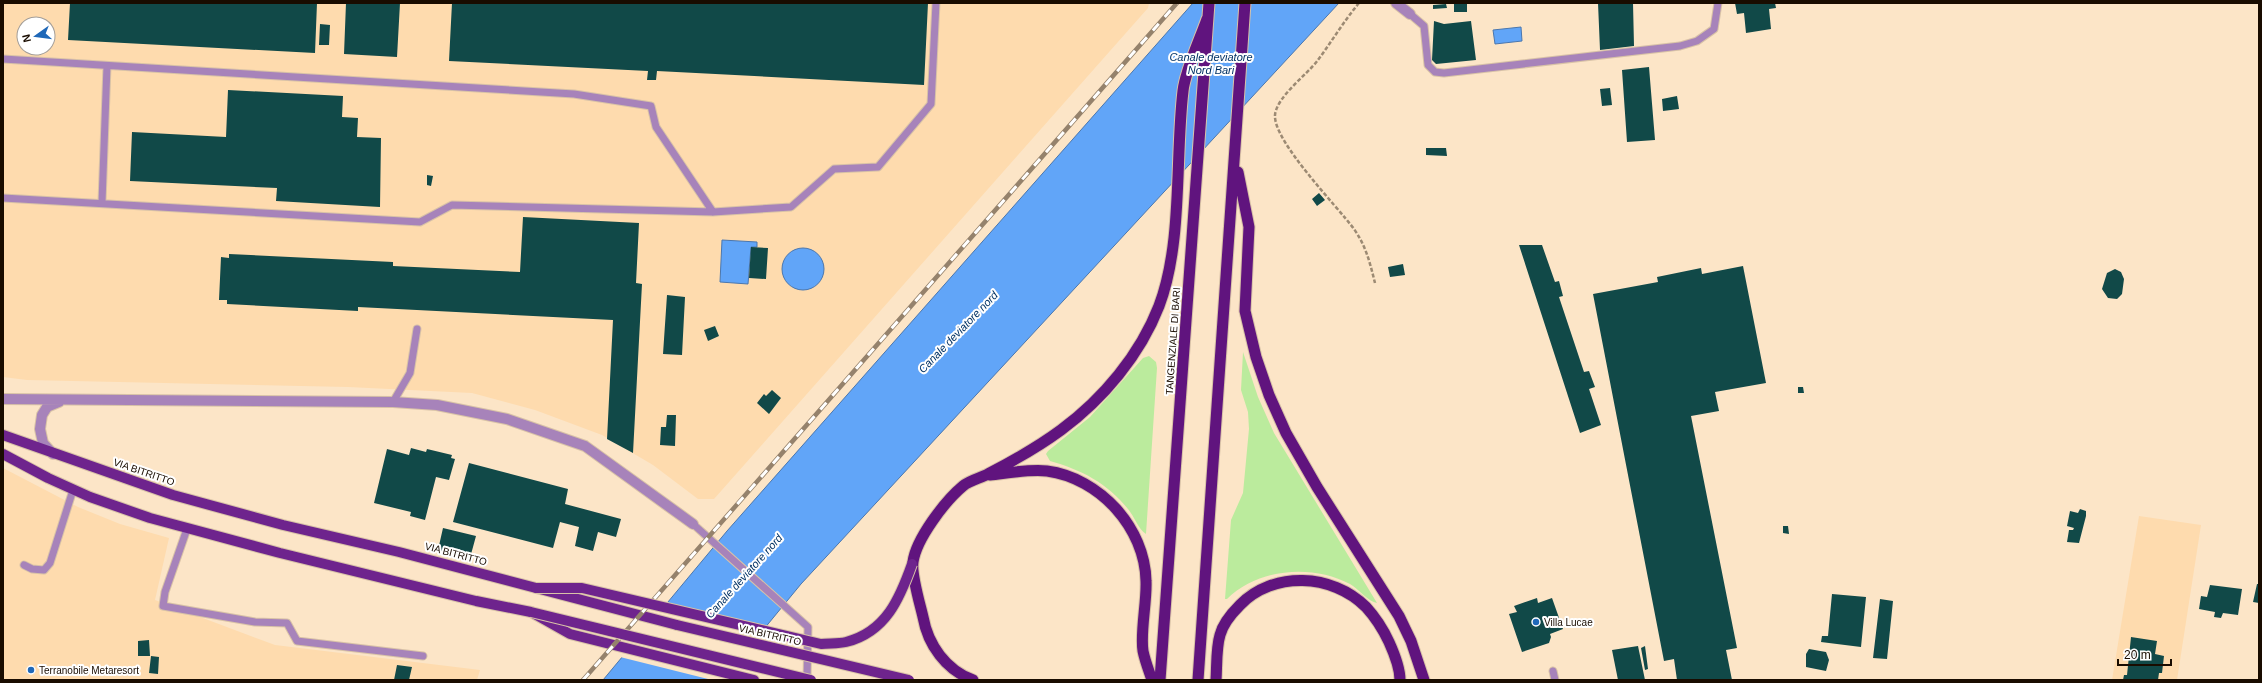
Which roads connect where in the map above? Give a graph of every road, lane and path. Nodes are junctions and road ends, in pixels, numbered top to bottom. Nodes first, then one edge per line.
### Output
1 (936, 3) edge
2 (1209, 3) edge
3 (1246, 3) edge
4 (1359, 3) edge
5 (1396, 3) edge
6 (1718, 3) edge
7 (1410, 14) joint
8 (1207, 19) junction
9 (3, 59) edge
10 (107, 66) junction
11 (1235, 158) junction
12 (3, 198) edge
13 (102, 202) junction
14 (713, 212) junction
15 (1375, 283) dead end
16 (416, 329) dead end
17 (3, 399) edge
18 (62, 400) junction
19 (393, 402) junction
20 (3, 435) edge
21 (3, 454) edge
22 (53, 454) junction
23 (987, 475) junction
24 (73, 490) junction
25 (693, 524) joint
26 (187, 529) junction
27 (912, 564) junction
28 (24, 565) dead end
29 (536, 588) junction
30 (530, 612) junction
31 (423, 656) dead end
32 (1553, 671) dead end
33 (754, 680) edge
34 (807, 680) edge
35 (811, 680) edge
36 (909, 680) edge
37 (973, 680) edge
38 (1152, 680) edge
39 (1160, 680) edge
40 (1198, 680) edge
41 (1216, 680) edge
42 (1400, 680) edge
43 (1424, 680) edge
44 (1555, 680) edge

1 - 14 lane
2 - 8 highway, TANGENZIALE DI BARI
3 - 11 highway
4 - 15 path
5 - 7 street
6 - 7 lane
8 - 23 highway
8 - 39 highway, TANGENZIALE DI BARI
9 - 10 lane
10 - 13 lane
10 - 14 lane
11 - 40 highway
11 - 43 highway
12 - 13 lane
13 - 14 lane
16 - 19 lane
17 - 18 street
18 - 19 street
18 - 22 street
19 - 25 street
20 - 22 main road, VIA BITRITTO
21 - 24 main road
22 - 29 main road, VIA BITRITTO
23 - 27 highway
23 - 38 highway
24 - 26 main road
24 - 28 lane
25 - 34 lane, bridge
26 - 30 main road
26 - 31 lane
27 - 29 main road, bridge
27 - 37 highway
29 - 36 main road, VIA BITRITTO, bridge
30 - 33 main road, bridge
30 - 35 main road, bridge
32 - 44 lane
41 - 42 highway

